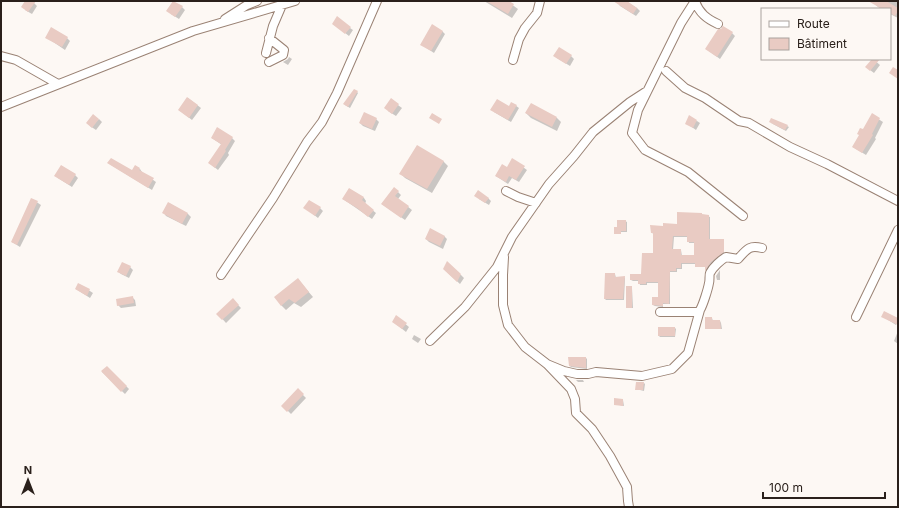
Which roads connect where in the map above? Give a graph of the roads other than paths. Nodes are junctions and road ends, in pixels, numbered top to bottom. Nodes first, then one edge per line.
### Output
1 (257, 1) edge
2 (377, 1) edge
3 (540, 1) edge
4 (695, 1) edge
5 (288, 2) edge
6 (718, 24) dead end
7 (214, 25) junction
8 (269, 38) junction
9 (266, 53) dead end
10 (1, 56) edge
11 (513, 60) dead end
12 (269, 62) dead end
13 (666, 71) dead end
14 (58, 84) junction
15 (647, 91) junction
16 (1, 107) edge
17 (506, 191) dead end
18 (898, 201) edge
19 (536, 203) junction
20 (743, 216) dead end
21 (898, 230) edge
22 (762, 248) dead end
23 (505, 252) junction
24 (221, 275) dead end
25 (660, 312) dead end
26 (699, 312) junction
27 (856, 317) dead end
28 (430, 341) dead end
29 (547, 364) junction
30 (629, 507) edge

1 - 7 street
2 - 24 street
3 - 11 street
4 - 6 street
4 - 15 street
5 - 7 street
5 - 8 street
7 - 14 street
8 - 9 street
8 - 12 street
10 - 14 street
13 - 18 street
14 - 16 street
15 - 19 street
15 - 20 street
17 - 19 street
19 - 23 street
21 - 27 street
22 - 26 street
23 - 28 street
23 - 29 street
25 - 26 street
26 - 29 street
29 - 30 street

